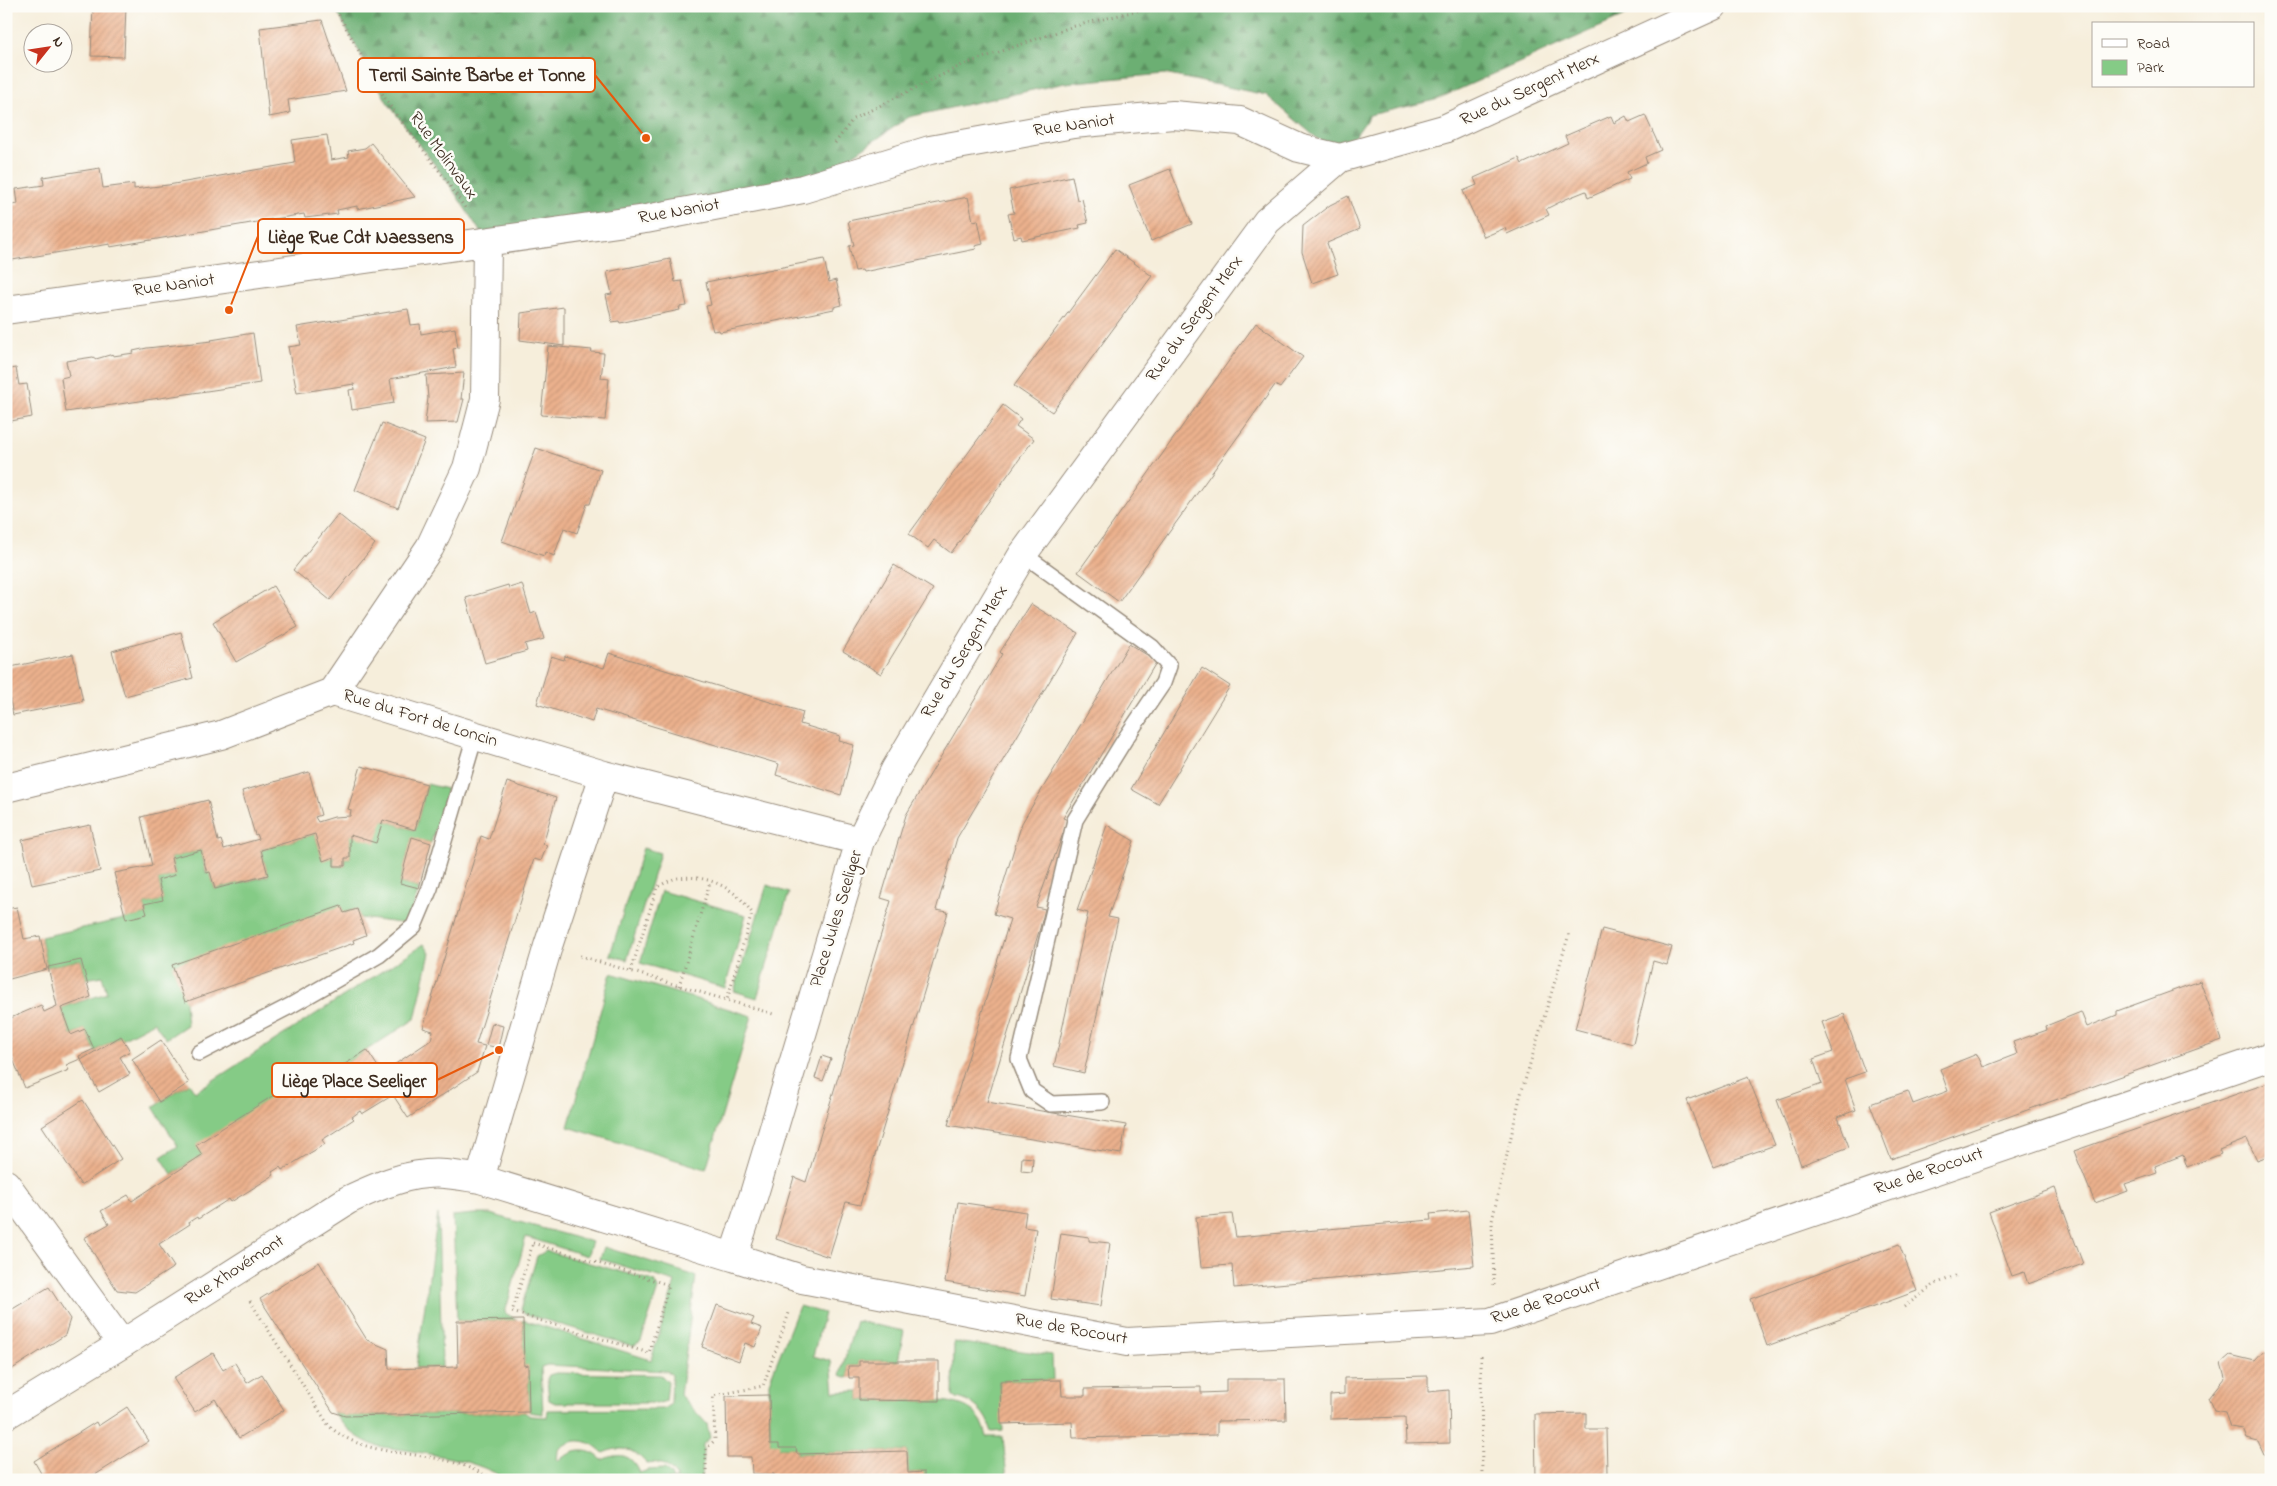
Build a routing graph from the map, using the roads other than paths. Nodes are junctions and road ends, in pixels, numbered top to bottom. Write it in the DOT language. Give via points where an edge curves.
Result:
graph roads {
  1 [pos="1713,6"];
  2 [pos="1340,158"];
  3 [pos="487,242"];
  4 [pos="6,310"];
  5 [pos="1023,554"];
  6 [pos="332,692"];
  7 [pos="475,736"];
  8 [pos="604,776"];
  9 [pos="6,788"];
  10 [pos="860,841"];
  11 [pos="199,1053"];
  12 [pos="2271,1056"];
  13 [pos="1102,1102"];
  14 [pos="480,1179"];
  15 [pos="6,1184"];
  16 [pos="733,1257"];
  17 [pos="122,1344"];
  18 [pos="6,1415"];
  1 -- 2 [label="street, Rue du Sergent Merx" via="1444,129"];
  2 -- 3 [label="street, Rue Naniot" via="1299,148 1240,122 1173,115 1073,124 930,150 803,189 646,219"];
  2 -- 5 [label="street, Rue du Sergent Merx" via="1267,221"];
  3 -- 4 [label="street, Rue Naniot"];
  3 -- 6 [label="street" via="485,400 468,468 430,547"];
  5 -- 10 [label="street, Rue du Sergent Merx" via="895,770"];
  5 -- 13 [label="lane" via="1152,647 1169,666 1163,683 1075,820 1019,1059 1032,1091 1051,1104"];
  6 -- 7 [label="street, Rue du Fort de Loncin"];
  6 -- 9 [label="street, Rue du Fort de Loncin" via="221,735"];
  7 -- 8 [label="street, Rue du Fort de Loncin"];
  7 -- 11 [label="lane" via="430,888 414,926 379,955"];
  8 -- 10 [label="street, Place Jules Seeliger"];
  8 -- 14 [label="street" via="548,946"];
  10 -- 16 [label="street, Place Jules Seeliger"];
  12 -- 16 [label="street, Rue de Rocourt" via="1488,1321 1128,1342 802,1279"];
  14 -- 16 [label="street"];
  14 -- 17 [label="street, Rue Xhovémont" via="444,1174 411,1176 378,1186 348,1200"];
  15 -- 17 [label="street"];
  17 -- 18 [label="street, Rue Xhovémont"];
}
